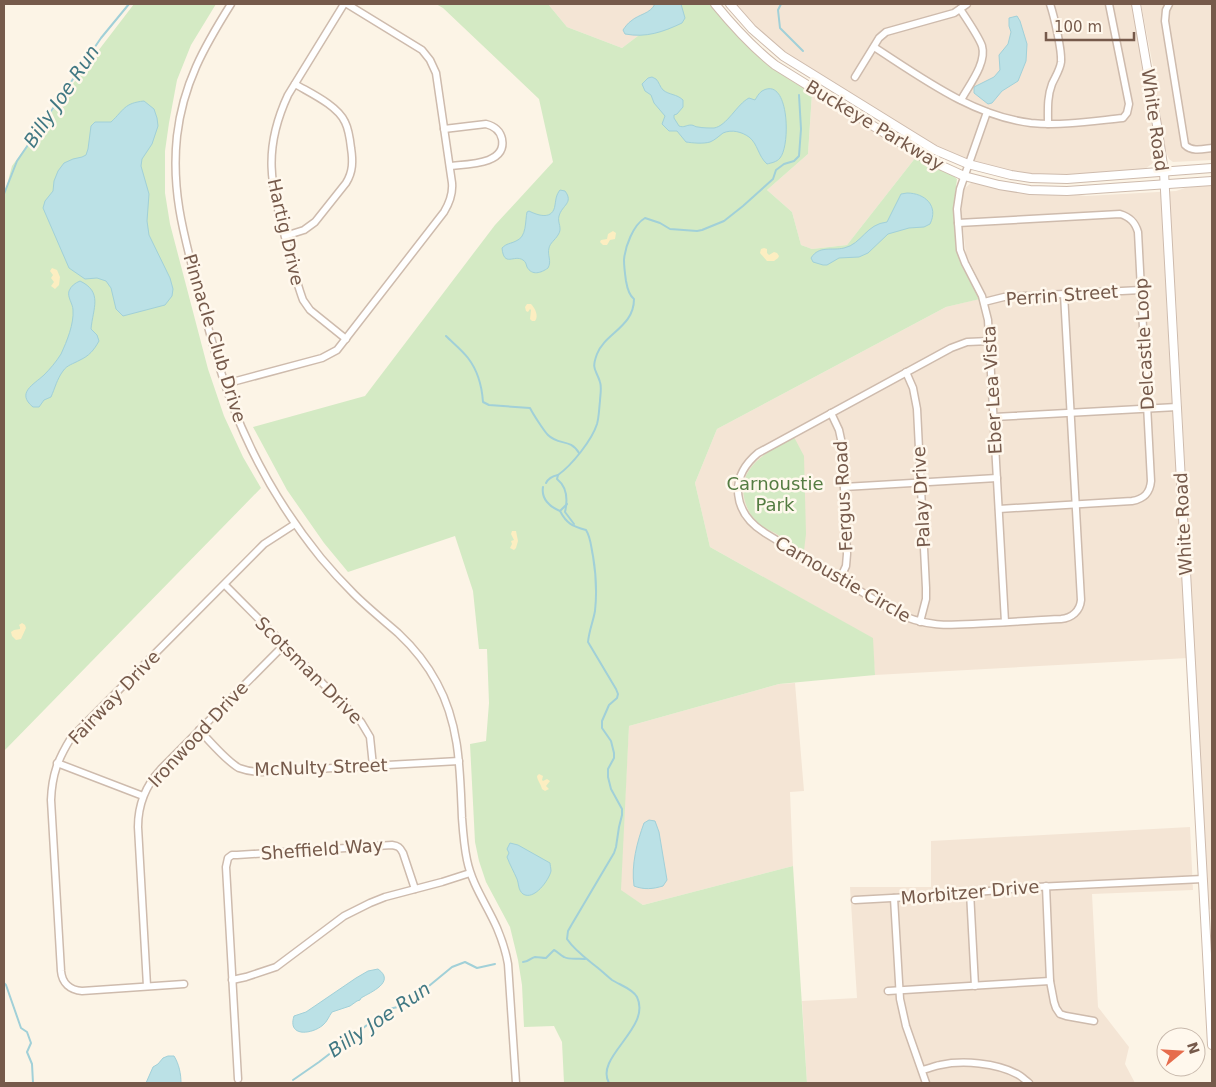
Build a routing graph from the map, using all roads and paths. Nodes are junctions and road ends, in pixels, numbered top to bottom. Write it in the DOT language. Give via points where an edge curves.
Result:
graph roads {
  1 [pos="231,4"];
  2 [pos="346,4"];
  3 [pos="715,4"];
  4 [pos="730,4"];
  5 [pos="967,4"];
  6 [pos="1050,4"];
  7 [pos="1109,4"];
  8 [pos="1136,4"];
  9 [pos="1169,4"];
  10 [pos="960,9"];
  11 [pos="874,47"];
  12 [pos="854,77"];
  13 [pos="295,84"];
  14 [pos="961,100"];
  15 [pos="987,112"];
  16 [pos="1048,124"];
  17 [pos="445,132"];
  18 [pos="1212,148"];
  19 [pos="968,164"];
  20 [pos="450,166"];
  21 [pos="1212,168"];
  22 [pos="1164,172"];
  23 [pos="964,176"];
  24 [pos="1212,181"];
  25 [pos="1164,184"];
  26 [pos="958,223"];
  27 [pos="285,236"];
  28 [pos="1141,290"];
  29 [pos="1064,294"];
  30 [pos="984,302"];
  31 [pos="346,339"];
  32 [pos="990,341"];
  33 [pos="906,372"];
  34 [pos="225,384"];
  35 [pos="1177,407"];
  36 [pos="1147,409"];
  37 [pos="831,413"];
  38 [pos="1071,413"];
  39 [pos="994,417"];
  40 [pos="997,478"];
  41 [pos="920,483"];
  42 [pos="844,487"];
  43 [pos="1076,504"];
  44 [pos="999,509"];
  45 [pos="295,524"];
  46 [pos="840,579"];
  47 [pos="225,585"];
  48 [pos="920,622"];
  49 [pos="1005,622"];
  50 [pos="284,645"];
  51 [pos="199,730"];
  52 [pos="459,761"];
  53 [pos="57,763"];
  54 [pos="373,766"];
  55 [pos="143,796"];
  56 [pos="470,873"];
  57 [pos="1203,878"];
  58 [pos="1046,886"];
  59 [pos="415,889"];
  60 [pos="970,892"];
  61 [pos="894,898"];
  62 [pos="855,900"];
  63 [pos="232,980"];
  64 [pos="1050,981"];
  65 [pos="184,984"];
  66 [pos="147,986"];
  67 [pos="975,986"];
  68 [pos="899,990"];
  69 [pos="888,991"];
  70 [pos="1094,1021"];
  71 [pos="1212,1045"];
  72 [pos="922,1070"];
  73 [pos="238,1079"];
  74 [pos="516,1083"];
  75 [pos="926,1083"];
  76 [pos="1029,1083"];
  1 -- 34 [label="street, Pinnacle Club Drive" via="194,70 181,115 175,162 182,230"];
  2 -- 13 [label="street, Hartig Drive"];
  2 -- 17 [label="street" via="422,50 430,60 436,72"];
  3 -- 23 [label="street, Buckeye Parkway" via="775,65 920,155"];
  4 -- 19 [label="street, Buckeye Parkway" via="783,56 935,150"];
  5 -- 10 [label="street"];
  6 -- 16 [label="street" via="1061,61 1049,96"];
  7 -- 16 [label="street" via="1129,104 1127,113 1123,118"];
  8 -- 22 [label="street, White Road"];
  9 -- 18 [label="street" via="1165,20 1184,145 1196,150"];
  10 -- 11 [label="street" via="886,32"];
  10 -- 14 [label="street" via="982,45 983,55"];
  11 -- 12 [label="street"];
  11 -- 14 [label="street"];
  13 -- 27 [label="street, Hartig Drive" via="278,121 272,155 273,189"];
  13 -- 27 [label="street" via="342,116 348,132 352,165 346,183 315,222 304,230"];
  14 -- 15 [label="street"];
  15 -- 16 [label="street"];
  15 -- 19 [label="street, Eber Lea Vista"];
  17 -- 20 [label="street"];
  17 -- 20 [label="street" via="486,124 497,129 502,140 500,152 491,159"];
  19 -- 22 [label="street, Buckeye Parkway" via="1011,175 1050,179"];
  19 -- 23 [label="street, Eber Lea Vista"];
  20 -- 31 [label="street" via="452,195 444,212"];
  21 -- 22 [label="street, Buckeye Parkway"];
  22 -- 25 [label="street, White Road"];
  23 -- 25 [label="street, Buckeye Parkway" via="1041,191"];
  23 -- 26 [label="street, Eber Lea Vista" via="957,202"];
  24 -- 25 [label="street, Buckeye Parkway"];
  25 -- 35 [label="street, White Road"];
  26 -- 28 [label="street, Delcastle Loop" via="1125,215 1138,232"];
  26 -- 30 [label="street, Eber Lea Vista" via="962,256"];
  27 -- 31 [label="street, Hartig Drive" via="302,300"];
  28 -- 29 [label="street, Perrin Street"];
  28 -- 36 [label="street, Delcastle Loop"];
  29 -- 30 [label="street, Perrin Street" via="1004,297"];
  29 -- 38 [label="street, Carnoustie Circle"];
  30 -- 32 [label="street, Eber Lea Vista"];
  31 -- 34 [label="street" via="337,350 322,358"];
  32 -- 33 [label="street, Carnoustie Circle" via="967,342"];
  32 -- 39 [label="street, Eber Lea Vista"];
  33 -- 37 [label="street, Carnoustie Circle"];
  33 -- 41 [label="street, Palay Drive" via="915,394"];
  34 -- 45 [label="street, Pinnacle Club Drive" via="248,443"];
  35 -- 36 [label="street"];
  35 -- 57 [label="street, White Road"];
  36 -- 38 [label="street"];
  36 -- 43 [label="street, Delcastle Loop" via="1151,481 1148,493 1137,500"];
  37 -- 42 [label="street, Fergus Road" via="842,444"];
  37 -- 46 [label="street, Carnoustie Circle" via="751,459 741,475 738,493 743,511 754,526"];
  38 -- 39 [label="street"];
  38 -- 43 [label="street, Carnoustie Circle"];
  39 -- 40 [label="street, Eber Lea Vista"];
  40 -- 41 [label="street"];
  40 -- 44 [label="street, Eber Lea Vista"];
  41 -- 42 [label="street"];
  41 -- 48 [label="street, Palay Drive" via="926,594"];
  42 -- 46 [label="street, Fergus Road" via="847,554"];
  43 -- 44 [label="street, Delcastle Loop"];
  43 -- 49 [label="street, Carnoustie Circle" via="1081,600 1078,609 1065,619"];
  44 -- 49 [label="street, Eber Lea Vista"];
  45 -- 47 [label="street, Fairway Drive" via="264,544"];
  45 -- 52 [label="street, Pinnacle Club Drive" via="354,594 403,638 427,667 451,715"];
  46 -- 48 [label="street, Carnoustie Circle" via="901,615"];
  47 -- 50 [label="street, Scotsman Drive"];
  47 -- 53 [label="street, Fairway Drive" via="71,738"];
  48 -- 49 [label="street, Carnoustie Circle" via="945,625"];
  50 -- 51 [label="street, Ironwood Drive"];
  50 -- 54 [label="street, Scotsman Drive" via="366,728 372,744"];
  51 -- 54 [label="street, McNulty Street" via="230,762 251,771"];
  51 -- 55 [label="street, Ironwood Drive" via="156,774"];
  52 -- 54 [label="street, McNulty Street"];
  52 -- 56 [label="street, Pinnacle Club Drive" via="464,839"];
  53 -- 55 [label="street"];
  53 -- 66 [label="street, Fairway Drive" via="51,800 62,976 66,985 82,991"];
  55 -- 66 [label="street, Ironwood Drive" via="138,827"];
  56 -- 59 [label="street"];
  56 -- 74 [label="street, Pinnacle Club Drive" via="506,953"];
  57 -- 58 [label="street, Morbitzer Drive"];
  57 -- 71 [label="street, White Road"];
  58 -- 60 [label="street, Morbitzer Drive"];
  58 -- 64 [label="street"];
  59 -- 63 [label="street" via="385,897 344,916 276,967"];
  59 -- 63 [label="street, Sheffield Way" via="401,848 392,845 230,857 226,867"];
  60 -- 61 [label="street, Morbitzer Drive"];
  60 -- 67 [label="street"];
  61 -- 62 [label="street, Morbitzer Drive"];
  61 -- 68 [label="street"];
  63 -- 73 [label="street"];
  64 -- 67 [label="street"];
  64 -- 70 [label="street" via="1060,1014"];
  65 -- 66 [label="street"];
  67 -- 68 [label="street"];
  68 -- 69 [label="street"];
  68 -- 72 [label="street" via="906,1026"];
  72 -- 75 [label="street"];
  72 -- 76 [label="street" via="942,1065 980,1064 1017,1074"];
}
